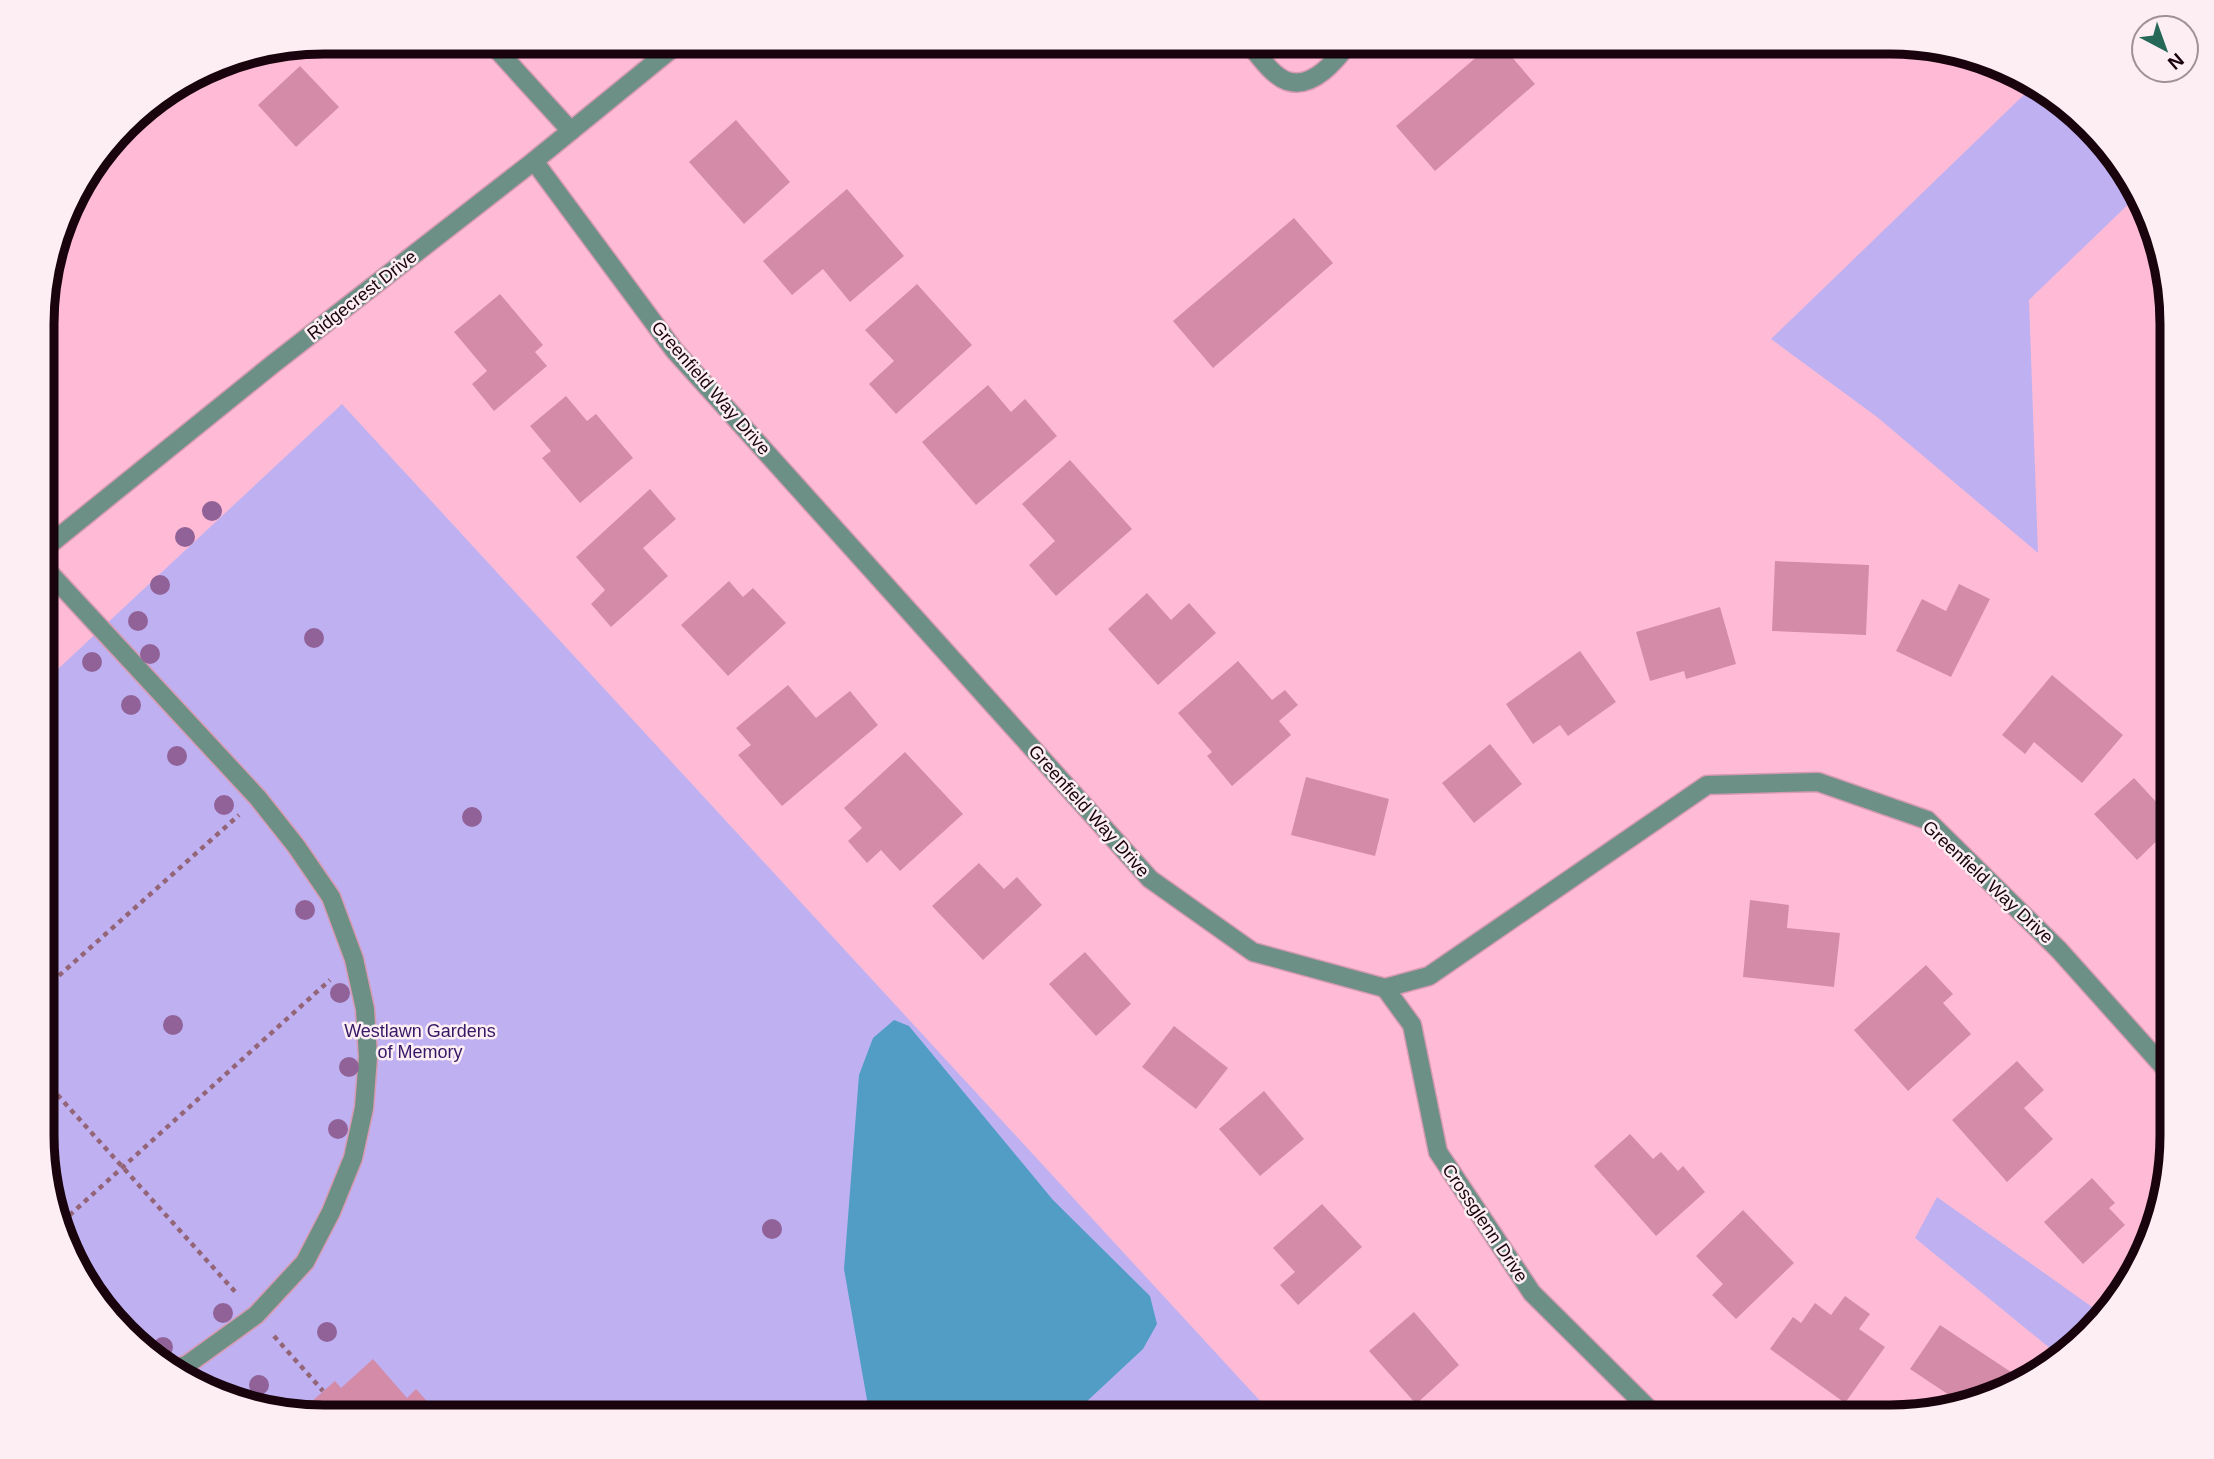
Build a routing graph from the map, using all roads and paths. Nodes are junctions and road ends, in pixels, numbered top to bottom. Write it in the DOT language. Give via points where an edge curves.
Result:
graph roads {
  1 [pos="501,54"];
  2 [pos="665,54"];
  3 [pos="1258,54"];
  4 [pos="1340,54"];
  5 [pos="571,131"];
  6 [pos="534,161"];
  7 [pos="54,541"];
  8 [pos="54,578"];
  9 [pos="258,798"];
  10 [pos="354,958"];
  11 [pos="54,980"];
  12 [pos="1385,988"];
  13 [pos="2160,1064"];
  14 [pos="54,1091"];
  15 [pos="122,1167"];
  16 [pos="67,1217"];
  17 [pos="256,1315"];
  18 [pos="184,1366"];
  19 [pos="323,1391"];
  20 [pos="1646,1405"];
  1 -- 5 [label="street"];
  2 -- 5 [label="street, Ridgecrest Drive"];
  3 -- 4 [label="street" via="1287,81 1301,82"];
  5 -- 6 [label="street, Ridgecrest Drive"];
  6 -- 7 [label="street, Ridgecrest Drive"];
  6 -- 12 [label="street, Greenfield Way Drive" via="674,350 1150,879 1253,952"];
  8 -- 9 [label="street"];
  9 -- 10 [label="street" via="331,897"];
  9 -- 11 [label="path"];
  10 -- 15 [label="path"];
  10 -- 17 [label="street" via="365,1009 368,1057 364,1108 353,1158 305,1262"];
  12 -- 13 [label="street, Greenfield Way Drive" via="1429,976 1707,785 1818,782 1927,820 2059,950"];
  12 -- 20 [label="street, Crossglenn Drive" via="1412,1025 1438,1152 1532,1293"];
  14 -- 15 [label="path"];
  15 -- 16 [label="path"];
  15 -- 17 [label="path"];
  17 -- 18 [label="street"];
  17 -- 19 [label="path"];
}
